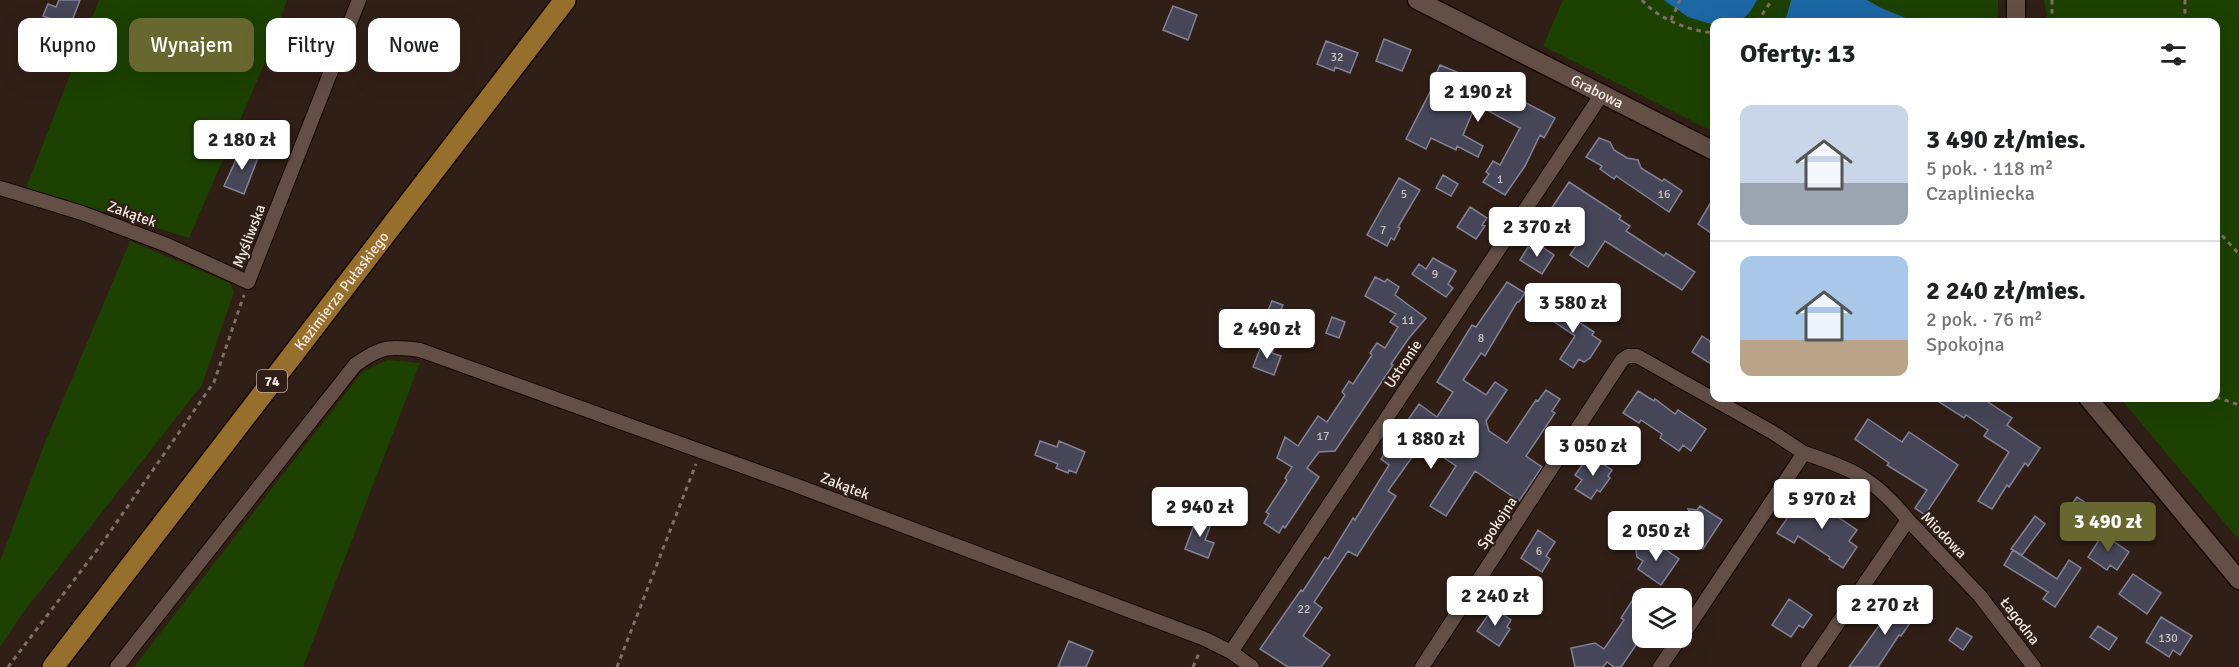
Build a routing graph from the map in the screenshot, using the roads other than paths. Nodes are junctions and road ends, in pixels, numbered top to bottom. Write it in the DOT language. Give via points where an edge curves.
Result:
graph roads {
  1 [pos="359,0"];
  2 [pos="565,0"];
  3 [pos="1417,0"];
  4 [pos="2016,0"];
  5 [pos="2016,18"];
  6 [pos="1602,94"];
  7 [pos="1710,149"];
  8 [pos="0,188"];
  9 [pos="248,282"];
  10 [pos="1710,397"];
  11 [pos="1719,402"];
  12 [pos="2091,402"];
  13 [pos="1804,453"];
  14 [pos="1908,520"];
  15 [pos="2239,580"];
  16 [pos="1980,596"];
  17 [pos="1692,621"];
  18 [pos="1673,648"];
  19 [pos="1231,652"];
  20 [pos="53,667"];
  21 [pos="117,667"];
  22 [pos="1252,667"];
  23 [pos="1422,667"];
  24 [pos="1660,667"];
  25 [pos="1808,667"];
  26 [pos="2034,667"];
  1 -- 9 [label="street, Myśliwska"];
  2 -- 20 [label="main road, Kazimierza Pułaskiego / 74"];
  3 -- 6 [label="street, Grabowa"];
  4 -- 5 [label="street"];
  6 -- 7 [label="street, Grabowa"];
  6 -- 19 [label="street, Ustronie"];
  8 -- 9 [label="street, Zakątek" via="156,241"];
  10 -- 23 [label="street, Spokojna" via="1637,356 1622,360"];
  11 -- 13 [label="street, Spokojna"];
  12 -- 15 [label="street"];
  13 -- 14 [label="street" via="1869,480"];
  13 -- 17 [label="street"];
  14 -- 16 [label="street, Miodowa"];
  14 -- 25 [label="street, Miodowa"];
  16 -- 26 [label="street, Łagodna"];
  18 -- 24 [label="street"];
  19 -- 21 [label="street, Zakątek" via="1194,634 701,451 420,350 400,348 380,349 355,365"];
  19 -- 22 [label="street, Zakątek"];
}
